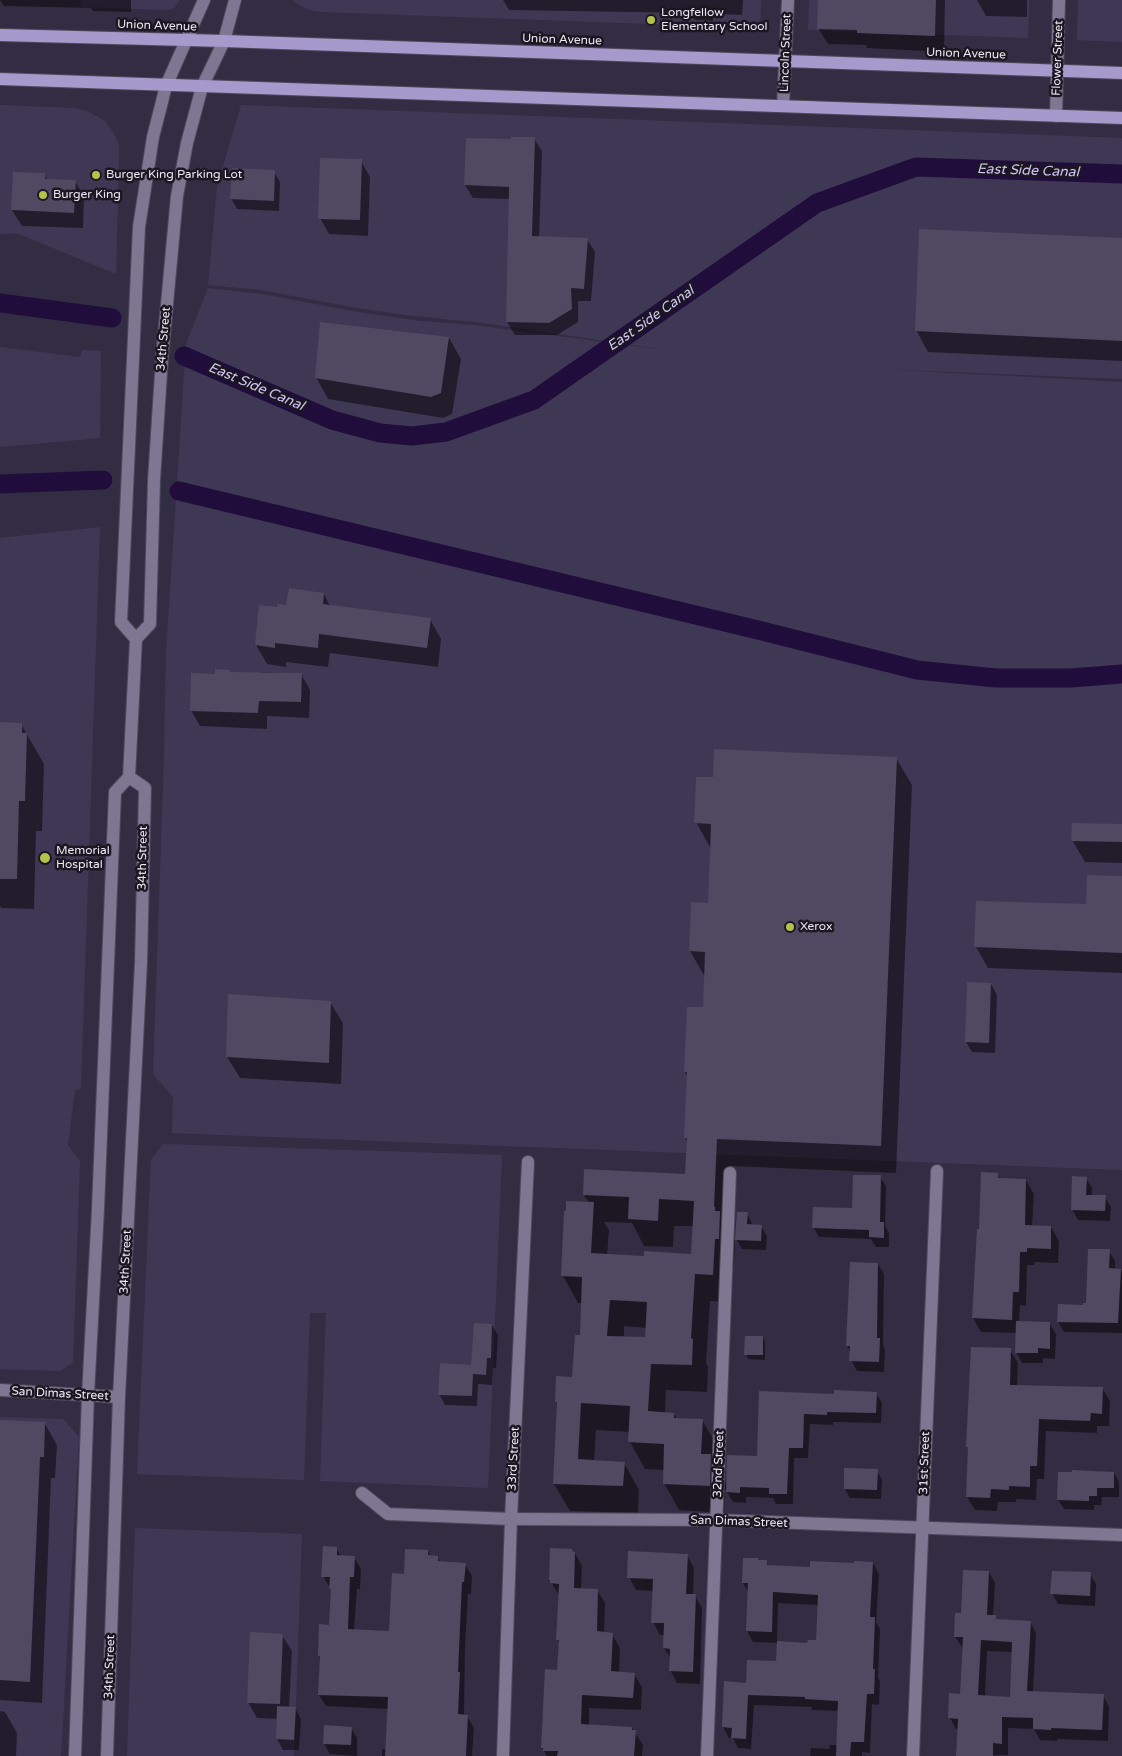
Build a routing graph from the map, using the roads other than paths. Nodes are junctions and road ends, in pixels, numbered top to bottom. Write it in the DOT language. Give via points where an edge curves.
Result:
graph roads {
  1 [pos="204,0"];
  2 [pos="235,0"];
  3 [pos="788,0"];
  4 [pos="1059,0"];
  5 [pos="0,35"];
  6 [pos="187,40"];
  7 [pos="224,41"];
  8 [pos="786,62"];
  9 [pos="1057,71"];
  10 [pos="1122,74"];
  11 [pos="0,80"];
  12 [pos="166,86"];
  13 [pos="202,87"];
  14 [pos="784,106"];
  15 [pos="1056,116"];
  16 [pos="1122,118"];
  17 [pos="136,639"];
  18 [pos="129,776"];
  19 [pos="528,1162"];
  20 [pos="937,1171"];
  21 [pos="730,1173"];
  22 [pos="0,1390"];
  23 [pos="88,1395"];
  24 [pos="119,1397"];
  25 [pos="362,1493"];
  26 [pos="511,1519"];
  27 [pos="716,1520"];
  28 [pos="922,1528"];
  29 [pos="1122,1535"];
  30 [pos="75,1756"];
  31 [pos="107,1756"];
  32 [pos="503,1756"];
  33 [pos="707,1756"];
  34 [pos="913,1756"];
  1 -- 6 [label="street"];
  2 -- 7 [label="street, 34th Street"];
  3 -- 8 [label="street, Lincoln Street"];
  4 -- 9 [label="street, Flower Street"];
  5 -- 6 [label="main road, Union Avenue"];
  6 -- 7 [label="main road, Union Avenue"];
  6 -- 12 [label="street"];
  7 -- 8 [label="main road, Union Avenue"];
  7 -- 13 [label="street, 34th Street"];
  8 -- 9 [label="main road, Union Avenue"];
  8 -- 14 [label="street, Lincoln Street"];
  9 -- 10 [label="main road, Union Avenue"];
  9 -- 15 [label="street, Flower Street"];
  11 -- 12 [label="main road"];
  12 -- 13 [label="main road"];
  12 -- 17 [label="street" via="153,138 140,226 121,622"];
  13 -- 14 [label="main road"];
  13 -- 17 [label="street, 34th Street" via="177,196 161,367 150,624"];
  14 -- 15 [label="main road"];
  15 -- 16 [label="main road"];
  17 -- 18 [label="street"];
  18 -- 23 [label="street" via="116,792"];
  18 -- 24 [label="street, 34th Street" via="145,788 141,962"];
  19 -- 26 [label="street, 33rd Street"];
  20 -- 28 [label="street, 31st Street"];
  21 -- 27 [label="street, 32nd Street"];
  22 -- 23 [label="street, San Dimas Street"];
  23 -- 24 [label="street, San Dimas Street"];
  23 -- 30 [label="street"];
  24 -- 31 [label="street, 34th Street"];
  25 -- 26 [label="street, San Dimas Street" via="388,1514"];
  26 -- 27 [label="street, San Dimas Street"];
  26 -- 32 [label="street, 33rd Street"];
  27 -- 28 [label="street, San Dimas Street"];
  27 -- 33 [label="street, 32nd Street"];
  28 -- 29 [label="street, San Dimas Street"];
  28 -- 34 [label="street, 31st Street"];
}
